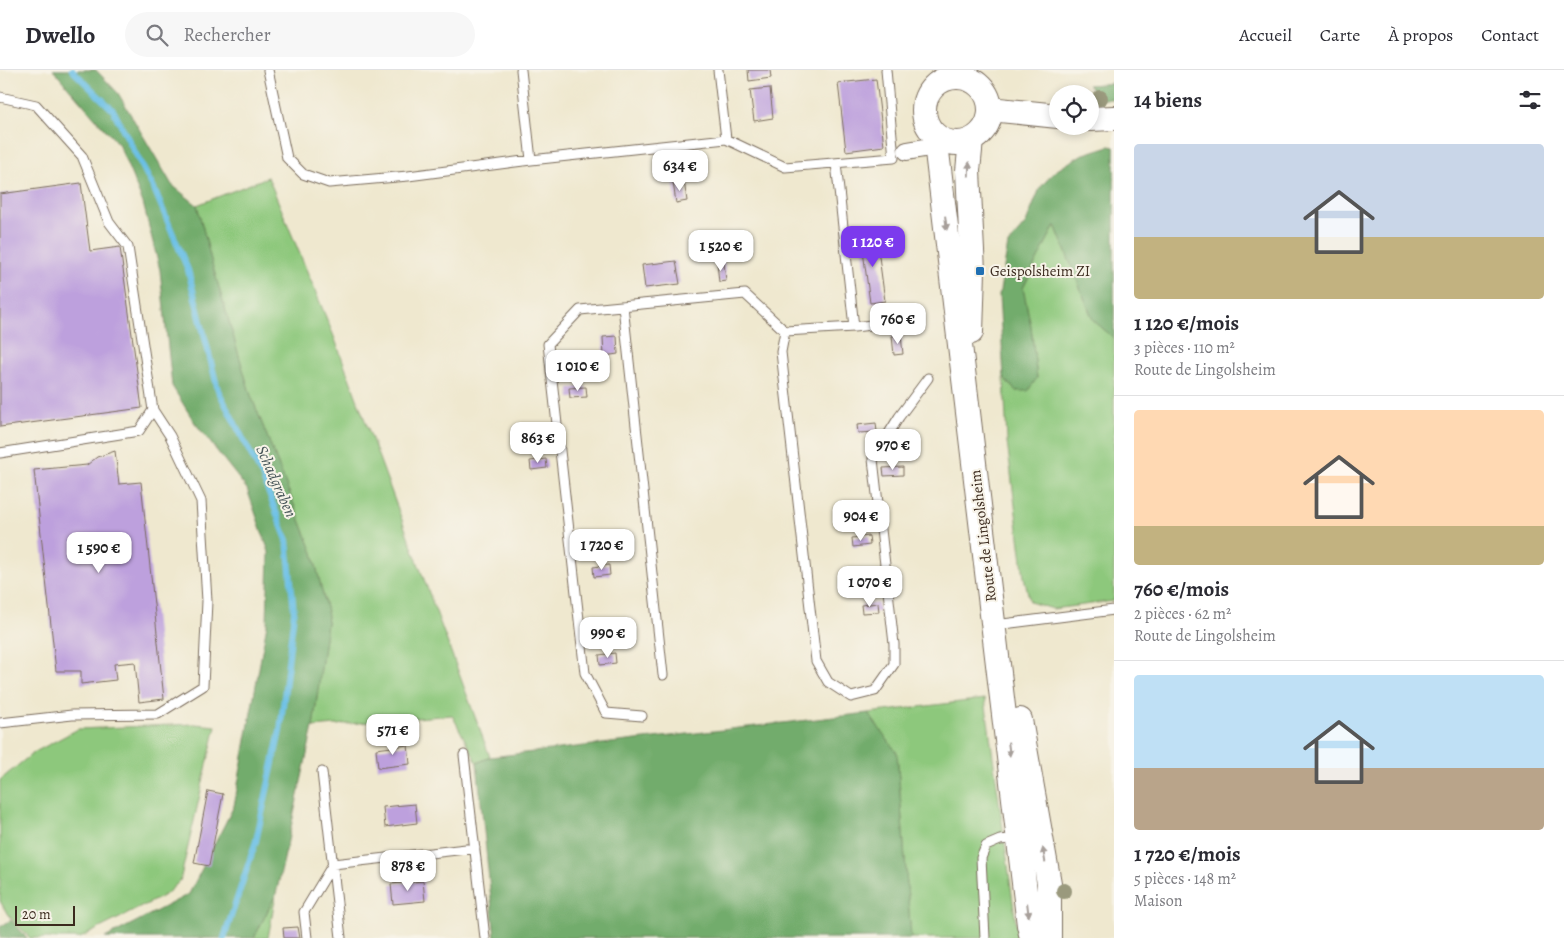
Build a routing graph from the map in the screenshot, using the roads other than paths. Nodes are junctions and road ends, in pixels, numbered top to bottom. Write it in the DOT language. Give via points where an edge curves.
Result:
graph roads {
  1 [pos="268,70"];
  2 [pos="521,70"];
  3 [pos="718,70"];
  4 [pos="886,70"];
  5 [pos="966,74"];
  6 [pos="931,79"];
  7 [pos="0,97"];
  8 [pos="990,109"];
  9 [pos="1049,115"];
  10 [pos="1114,118"];
  11 [pos="1099,119"];
  12 [pos="726,139"];
  13 [pos="936,140"];
  14 [pos="971,140"];
  15 [pos="901,155"];
  16 [pos="531,160"];
  17 [pos="836,163"];
  18 [pos="623,306"];
  19 [pos="916,320"];
  20 [pos="854,327"];
  21 [pos="785,331"];
  22 [pos="928,378"];
  23 [pos="152,410"];
  24 [pos="0,452"];
  25 [pos="1114,610"];
  26 [pos="1003,624"];
  27 [pos="663,675"];
  28 [pos="642,716"];
  29 [pos="0,723"];
  30 [pos="464,755"];
  31 [pos="322,772"];
  32 [pos="1019,838"];
  33 [pos="475,848"];
  34 [pos="333,864"];
  35 [pos="307,938"];
  36 [pos="341,938"];
  37 [pos="485,938"];
  38 [pos="985,938"];
  39 [pos="1032,938"];
  40 [pos="1049,938"];
  1 -- 16 [label="lane" via="287,158 303,174 329,183"];
  2 -- 16 [label="lane"];
  3 -- 12 [label="lane"];
  4 -- 15 [label="lane"];
  5 -- 6 [label="main road" via="939,82"];
  5 -- 8 [label="main road" via="984,91"];
  6 -- 13 [label="main road" via="924,107 928,127"];
  7 -- 23 [label="lane" via="36,105 82,156 109,222 128,247"];
  8 -- 9 [label="main road"];
  8 -- 14 [label="main road" via="985,128"];
  10 -- 11 [label="main road"];
  12 -- 16 [label="lane"];
  12 -- 17 [label="lane" via="785,167"];
  13 -- 14 [label="main road" via="952,143"];
  13 -- 15 [label="street"];
  13 -- 32 [label="main road, Route de Lingolsheim, one-way"];
  26 -- 14 [label="main road, Route de Lingolsheim, one-way" via="972,380 968,171"];
  15 -- 17 [label="lane"];
  17 -- 20 [label="lane"];
  18 -- 21 [label="lane" via="745,294"];
  18 -- 27 [label="lane"];
  18 -- 28 [label="lane" via="580,310 548,344 585,673 606,713"];
  19 -- 20 [label="lane"];
  20 -- 21 [label="lane"];
  21 -- 22 [label="lane" via="781,352 816,661 828,682 851,697 875,691 894,664 873,459"];
  23 -- 24 [label="lane" via="139,431"];
  23 -- 29 [label="lane" via="170,436 201,501 207,601 202,686 158,714 72,715"];
  25 -- 26 [label="lane"];
  40 -- 26 [label="main road, Route de Lingolsheim, one-way" via="1049,883"];
  30 -- 33 [label="lane"];
  31 -- 34 [label="lane"];
  32 -- 38 [label="lane" via="1000,840 986,846 981,858"];
  32 -- 39 [label="main road, Route de Lingolsheim, one-way"];
  33 -- 34 [label="lane"];
  33 -- 37 [label="lane"];
  34 -- 35 [label="lane" via="304,912"];
  34 -- 36 [label="lane"];
}
